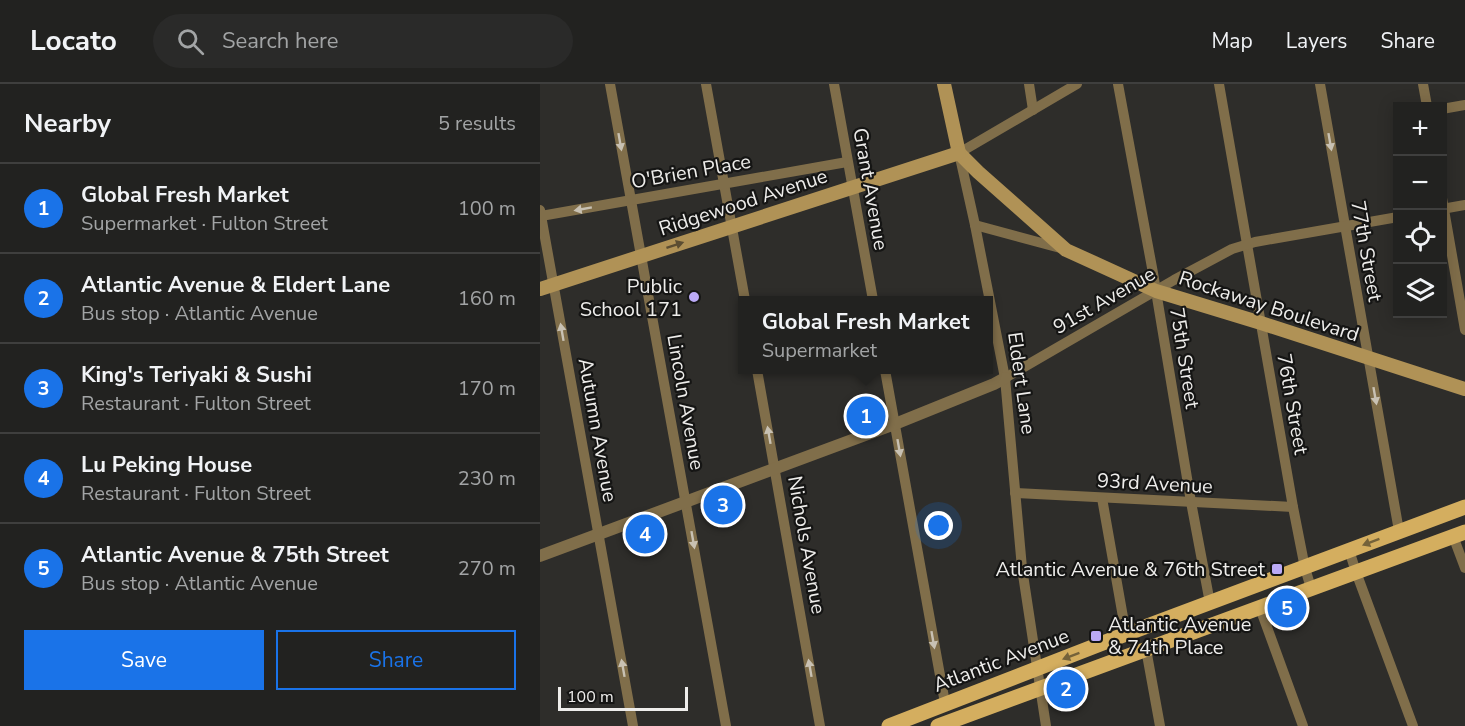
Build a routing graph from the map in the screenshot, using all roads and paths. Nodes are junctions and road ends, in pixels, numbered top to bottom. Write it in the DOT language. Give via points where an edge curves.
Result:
graph roads {
  1 [pos="610,84"];
  2 [pos="706,84"];
  3 [pos="834,84"];
  4 [pos="944,84"];
  5 [pos="1029,84"];
  6 [pos="1077,84"];
  7 [pos="1118,84"];
  8 [pos="1219,84"];
  9 [pos="1320,84"];
  10 [pos="1423,84"];
  11 [pos="1425,102"];
  12 [pos="1465,105"];
  13 [pos="1447,108"];
  14 [pos="1034,110"];
  15 [pos="959,153"];
  16 [pos="847,162"];
  17 [pos="724,183"];
  18 [pos="852,187"];
  19 [pos="631,200"];
  20 [pos="1447,205"];
  21 [pos="1465,205"];
  22 [pos="1444,210"];
  23 [pos="541,213"];
  24 [pos="1393,218"];
  25 [pos="975,225"];
  26 [pos="731,226"];
  27 [pos="1344,226"];
  28 [pos="1247,244"];
  29 [pos="1066,249"];
  30 [pos="641,256"];
  31 [pos="547,287"];
  32 [pos="1156,291"];
  33 [pos="744,296"];
  34 [pos="872,296"];
  35 [pos="989,296"];
  36 [pos="993,317"];
  37 [pos="1261,323"];
  38 [pos="1465,330"];
  39 [pos="1367,358"];
  40 [pos="758,374"];
  41 [pos="886,374"];
  42 [pos="1005,378"];
  43 [pos="1465,389"];
  44 [pos="895,424"];
  45 [pos="775,468"];
  46 [pos="1015,493"];
  47 [pos="1102,498"];
  48 [pos="686,502"];
  49 [pos="1191,502"];
  50 [pos="1293,507"];
  51 [pos="1465,507"];
  52 [pos="1399,531"];
  53 [pos="598,534"];
  54 [pos="1459,534"];
  55 [pos="1349,550"];
  56 [pos="540,556"];
  57 [pos="1305,568"];
  58 [pos="1465,568"];
  59 [pos="1356,572"];
  60 [pos="1311,588"];
  61 [pos="1209,603"];
  62 [pos="1260,608"];
  63 [pos="1126,634"];
  64 [pos="1146,649"];
  65 [pos="1037,669"];
  66 [pos="1040,688"];
  67 [pos="945,703"];
  68 [pos="941,725"];
  69 [pos="633,726"];
  70 [pos="726,726"];
  71 [pos="820,726"];
  72 [pos="889,726"];
  73 [pos="1046,726"];
  74 [pos="1160,726"];
  75 [pos="1303,726"];
  76 [pos="1413,726"];
  1 -- 19 [label="street, Lincoln Avenue, one-way"];
  2 -- 17 [label="street"];
  3 -- 16 [label="street, Grant Avenue"];
  4 -- 15 [label="main road, Eldert Lane"];
  5 -- 14 [label="street"];
  6 -- 14 [label="street"];
  7 -- 32 [label="street, 75th Street"];
  8 -- 28 [label="street, 76th Street"];
  9 -- 27 [label="street, 77th Street, one-way"];
  10 -- 11 [label="street"];
  12 -- 13 [label="street"];
  14 -- 15 [label="street"];
  15 -- 18 [label="main road, Ridgewood Avenue"];
  15 -- 25 [label="street, Eldert Lane"];
  15 -- 29 [label="main road, Rockaway Boulevard"];
  16 -- 17 [label="street, O'Brien Place"];
  16 -- 18 [label="street, Grant Avenue"];
  17 -- 19 [label="street, O'Brien Place"];
  17 -- 26 [label="street"];
  18 -- 26 [label="main road, Ridgewood Avenue"];
  18 -- 34 [label="street, Grant Avenue"];
  19 -- 23 [label="street, O'Brien Place, one-way"];
  19 -- 30 [label="street, Lincoln Avenue"];
  20 -- 21 [label="street"];
  22 -- 38 [label="street"];
  23 -- 31 [label="street, Autumn Avenue"];
  24 -- 27 [label="street, 91st Avenue"];
  25 -- 29 [label="street, Rockaway Boulevard"];
  25 -- 35 [label="street, Eldert Lane"];
  30 -- 26 [label="main road, Ridgewood Avenue, one-way"];
  26 -- 33 [label="street"];
  27 -- 28 [label="street, 91st Avenue"];
  27 -- 39 [label="street, 77th Street"];
  28 -- 32 [label="street, 91st Avenue"];
  28 -- 37 [label="street, 76th Street"];
  29 -- 32 [label="main road, Rockaway Boulevard"];
  30 -- 31 [label="main road, Ridgewood Avenue"];
  30 -- 48 [label="street, Lincoln Avenue"];
  53 -- 31 [label="street, Autumn Avenue, one-way"];
  32 -- 37 [label="main road, Rockaway Boulevard"];
  32 -- 42 [label="street, 91st Avenue"];
  32 -- 49 [label="street, 75th Street"];
  36 -- 42 [label="street, Eldert Lane"];
  37 -- 39 [label="main road, Rockaway Boulevard"];
  37 -- 50 [label="street, 76th Street"];
  39 -- 43 [label="main road, Rockaway Boulevard"];
  39 -- 52 [label="street, 77th Street, one-way"];
  45 -- 40 [label="street, Nichols Avenue, one-way"];
  41 -- 44 [label="street"];
  42 -- 44 [label="street"];
  42 -- 46 [label="street, Eldert Lane"];
  44 -- 45 [label="street"];
  44 -- 67 [label="street, one-way"];
  45 -- 48 [label="street"];
  71 -- 45 [label="street, Nichols Avenue, one-way"];
  46 -- 47 [label="street, 93rd Avenue"];
  46 -- 65 [label="street, Eldert Lane"];
  47 -- 49 [label="street, 93rd Avenue"];
  47 -- 63 [label="street"];
  48 -- 53 [label="street"];
  48 -- 70 [label="street, Lincoln Avenue, one-way"];
  49 -- 50 [label="street, 93rd Avenue"];
  49 -- 61 [label="street, 75th Street"];
  50 -- 57 [label="street, 76th Street"];
  51 -- 52 [label="main road, Atlantic Avenue"];
  52 -- 55 [label="main road, Atlantic Avenue, one-way"];
  53 -- 56 [label="street"];
  69 -- 53 [label="street, Autumn Avenue, one-way"];
  54 -- 58 [label="street"];
  54 -- 59 [label="main road, Atlantic Avenue"];
  55 -- 57 [label="main road, Atlantic Avenue"];
  55 -- 59 [label="street"];
  57 -- 60 [label="street, 76th Street"];
  57 -- 61 [label="main road, Atlantic Avenue"];
  59 -- 60 [label="main road, Atlantic Avenue"];
  59 -- 76 [label="street"];
  60 -- 62 [label="main road, Atlantic Avenue"];
  61 -- 63 [label="main road, Atlantic Avenue"];
  62 -- 64 [label="main road, Atlantic Avenue"];
  62 -- 75 [label="street"];
  63 -- 65 [label="main road, Atlantic Avenue, one-way"];
  64 -- 66 [label="main road, Atlantic Avenue"];
  64 -- 74 [label="street"];
  65 -- 66 [label="street, Eldert Lane"];
  65 -- 67 [label="main road, Atlantic Avenue"];
  66 -- 68 [label="main road, Atlantic Avenue"];
  66 -- 73 [label="street, Eldert Lane"];
  67 -- 72 [label="main road, Atlantic Avenue"];
}
